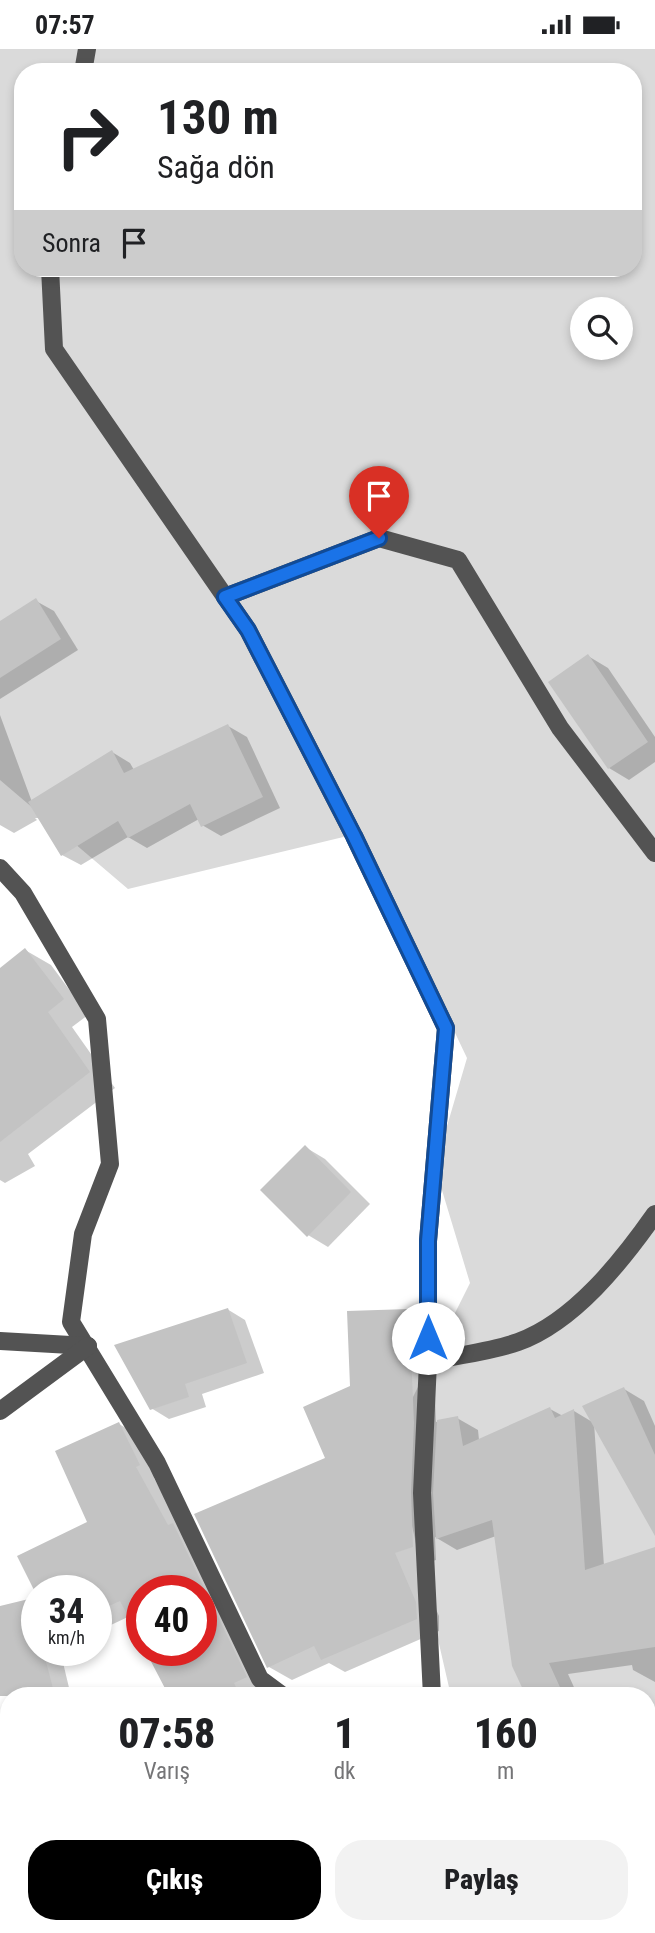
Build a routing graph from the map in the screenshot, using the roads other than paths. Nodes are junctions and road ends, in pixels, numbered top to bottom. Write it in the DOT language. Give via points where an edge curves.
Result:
graph roads {
  1 [pos="50,277"];
  2 [pos="225,597"];
  3 [pos="655,853"];
  4 [pos="0,868"];
  5 [pos="655,1214"];
  6 [pos="0,1341"];
  7 [pos="88,1346"];
  8 [pos="428,1362"];
  9 [pos="0,1411"];
  10 [pos="271,1687"];
  11 [pos="432,1687"];
  1 -- 2 [label="street" via="54,349"];
  2 -- 3 [label="street" via="379,538 458,560 560,728"];
  2 -- 8 [label="street" via="248,630 354,836 446,1028 428,1241"];
  4 -- 7 [label="street" via="23,893 97,1019 110,1164 83,1234 71,1322"];
  5 -- 8 [label="street" via="630,1250 578,1306 519,1342"];
  6 -- 7 [label="street"];
  7 -- 9 [label="street"];
  7 -- 10 [label="street" via="157,1463 260,1679"];
  8 -- 11 [label="street" via="422,1493"];
}
